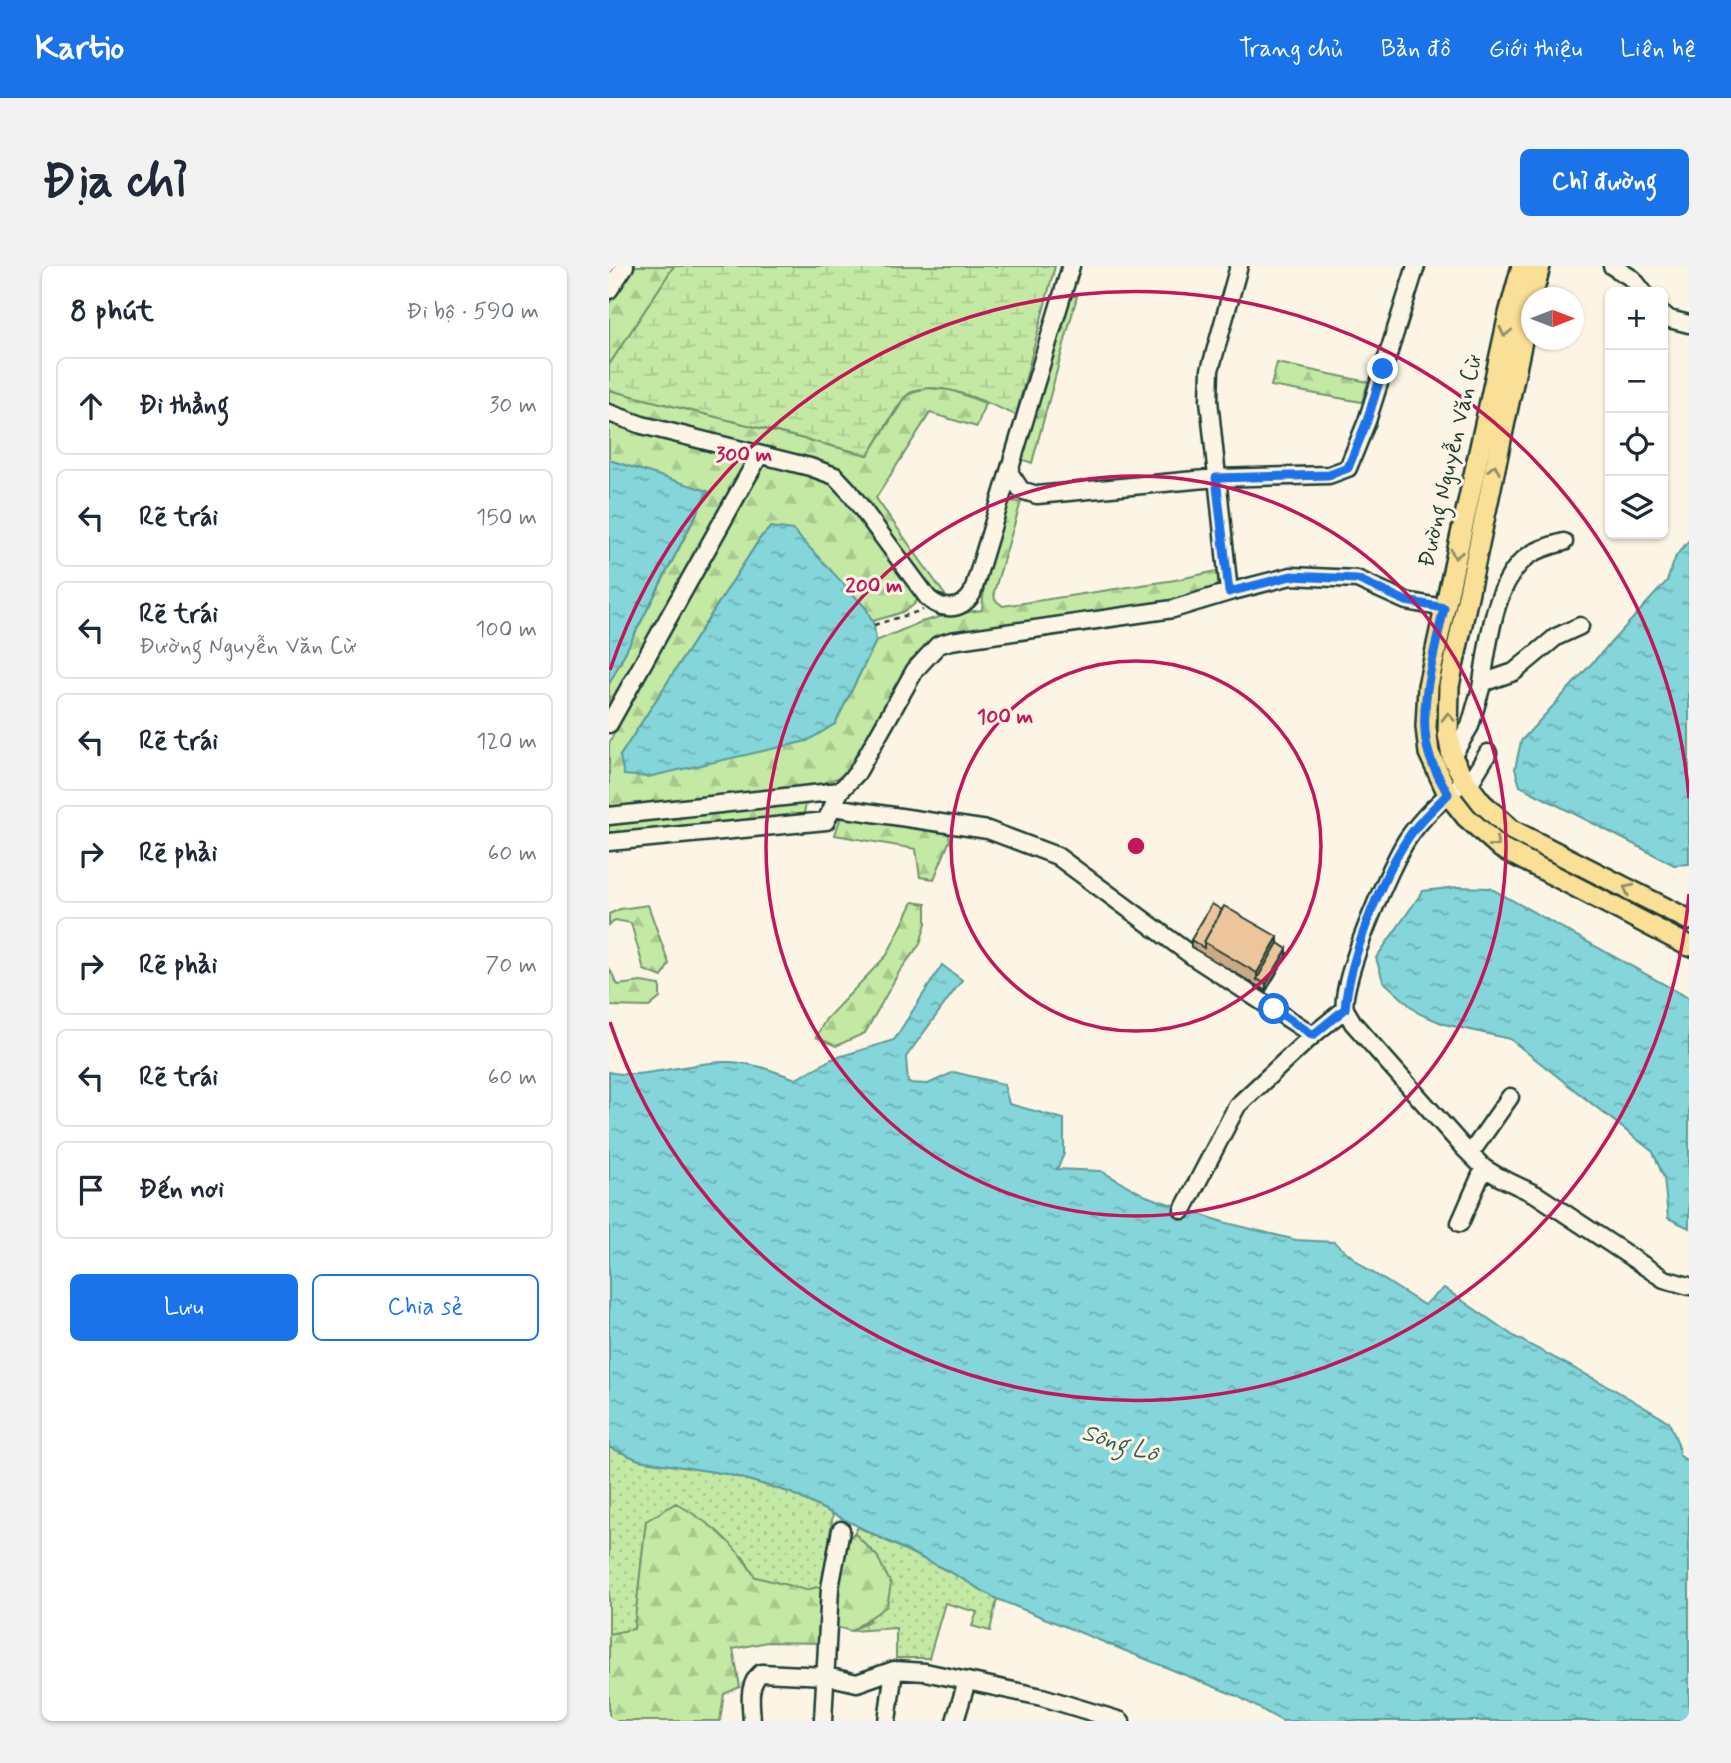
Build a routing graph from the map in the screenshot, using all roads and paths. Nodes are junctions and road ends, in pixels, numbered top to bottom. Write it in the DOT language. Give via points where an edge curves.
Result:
graph roads {
  1 [pos="625,266"];
  2 [pos="1071,266"];
  3 [pos="1239,266"];
  4 [pos="1416,266"];
  5 [pos="1522,266"];
  6 [pos="1540,266"];
  7 [pos="1612,266"];
  8 [pos="1535,287"];
  9 [pos="1639,287"];
  10 [pos="609,290"];
  11 [pos="1668,318"];
  12 [pos="1689,324"];
  13 [pos="1521,349"];
  14 [pos="609,413"];
  15 [pos="759,456"];
  16 [pos="1009,472"];
  17 [pos="1216,478"];
  18 [pos="1564,541"];
  19 [pos="1229,592"];
  20 [pos="936,606"];
  21 [pos="1444,608"];
  22 [pos="874,625"];
  23 [pos="1580,626"];
  24 [pos="1481,688"];
  25 [pos="609,724"];
  26 [pos="1488,753"];
  27 [pos="1452,757"];
  28 [pos="1467,783"];
  29 [pos="840,791"];
  30 [pos="1448,794"];
  31 [pos="833,807"];
  32 [pos="609,816"];
  33 [pos="609,842"];
  34 [pos="1689,920"];
  35 [pos="1689,946"];
  36 [pos="1345,1009"];
  37 [pos="1313,1035"];
  38 [pos="1510,1097"];
  39 [pos="1469,1154"];
  40 [pos="1485,1168"];
  41 [pos="1183,1210"];
  42 [pos="1460,1223"];
  43 [pos="1689,1286"];
  44 [pos="841,1530"];
  45 [pos="894,1670"];
  46 [pos="826,1676"];
  47 [pos="967,1681"];
  48 [pos="1091,1716"];
  49 [pos="753,1721"];
  50 [pos="823,1721"];
  51 [pos="887,1721"];
  52 [pos="955,1721"];
  53 [pos="1122,1721"];
  1 -- 10 [label="street"];
  2 -- 16 [label="street"];
  3 -- 17 [label="street" via="1210,370"];
  4 -- 17 [label="street" via="1348,468 1329,475"];
  5 -- 21 [label="main road, Đường Nguyễn Văn Cừ, one-way"];
  6 -- 8 [label="main road, Đường Nguyễn Văn Cừ"];
  7 -- 9 [label="street"];
  11 -- 12 [label="street"];
  27 -- 13 [label="main road, Đường Nguyễn Văn Cừ, one-way" via="1449,686"];
  14 -- 15 [label="street"];
  15 -- 20 [label="street" via="835,476"];
  15 -- 25 [label="street"];
  16 -- 17 [label="street" via="1021,490 1037,495"];
  16 -- 20 [label="street" via="972,594 955,607"];
  17 -- 19 [label="street"];
  18 -- 24 [label="street" via="1529,555 1514,569 1491,633"];
  19 -- 21 [label="street" via="1291,576 1357,579 1406,601"];
  19 -- 29 [label="street" via="1173,609 938,645 915,670 857,773"];
  20 -- 22 [label="path"];
  21 -- 30 [label="main road, Đường Nguyễn Văn Cừ" via="1428,686 1426,727 1429,753"];
  23 -- 24 [label="street" via="1556,637 1514,672 1485,682"];
  24 -- 27 [label="street" via="1470,726"];
  26 -- 28 [label="street"];
  27 -- 28 [label="main road, Đường Nguyễn Văn Cừ"];
  28 -- 30 [label="street"];
  34 -- 28 [label="main road, Đường Nguyễn Văn Cừ, one-way" via="1512,830"];
  29 -- 31 [label="street"];
  29 -- 32 [label="street"];
  30 -- 35 [label="main road, Đường Nguyễn Văn Cừ, one-way" via="1501,849"];
  30 -- 36 [label="street" via="1407,839 1377,897 1347,989"];
  31 -- 33 [label="street" via="826,821"];
  31 -- 37 [label="street" via="988,830 1057,856 1195,958"];
  36 -- 37 [label="street"];
  36 -- 39 [label="street"];
  37 -- 41 [label="street" via="1237,1106"];
  38 -- 39 [label="street"];
  39 -- 40 [label="street"];
  40 -- 42 [label="street"];
  40 -- 43 [label="street" via="1537,1195 1664,1279"];
  44 -- 46 [label="street" via="830,1588"];
  45 -- 46 [label="street" via="857,1683"];
  45 -- 47 [label="street"];
  45 -- 51 [label="street"];
  46 -- 49 [label="street" via="761,1673 753,1680 751,1692"];
  46 -- 50 [label="street"];
  47 -- 48 [label="street" via="1042,1697"];
  47 -- 52 [label="street"];
  48 -- 53 [label="street"];
}
